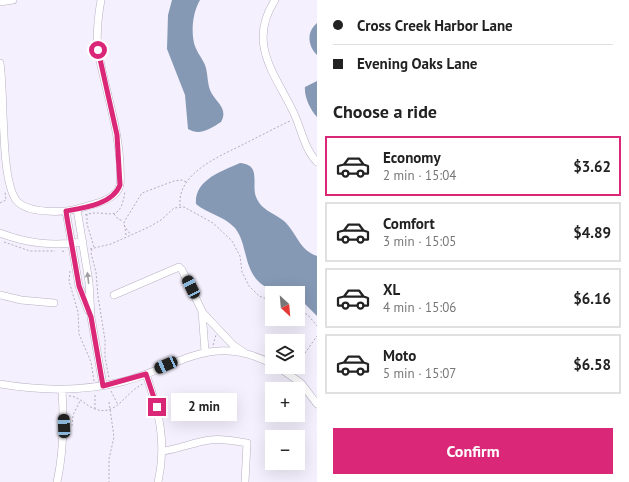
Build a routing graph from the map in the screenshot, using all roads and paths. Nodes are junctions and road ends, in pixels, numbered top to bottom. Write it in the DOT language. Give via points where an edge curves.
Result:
graph roads {
  1 [pos="12,0"];
  2 [pos="101,0"];
  3 [pos="275,0"];
  4 [pos="0,2"];
  5 [pos="0,63"];
  6 [pos="296,118"];
  7 [pos="317,162"];
  8 [pos="186,183"];
  9 [pos="180,206"];
  10 [pos="81,208"];
  11 [pos="66,211"];
  12 [pos="114,214"];
  13 [pos="124,222"];
  14 [pos="124,225"];
  15 [pos="0,233"];
  16 [pos="130,234"];
  17 [pos="126,236"];
  18 [pos="83,242"];
  19 [pos="94,247"];
  20 [pos="92,249"];
  21 [pos="71,250"];
  22 [pos="84,250"];
  23 [pos="70,269"];
  24 [pos="0,295"];
  25 [pos="114,295"];
  26 [pos="265,298"];
  27 [pos="54,303"];
  28 [pos="202,312"];
  29 [pos="305,314"];
  30 [pos="91,317"];
  31 [pos="317,326"];
  32 [pos="220,332"];
  33 [pos="317,336"];
  34 [pos="205,350"];
  35 [pos="305,353"];
  36 [pos="246,354"];
  37 [pos="265,361"];
  38 [pos="146,374"];
  39 [pos="288,374"];
  40 [pos="149,382"];
  41 [pos="0,384"];
  42 [pos="107,385"];
  43 [pos="95,387"];
  44 [pos="63,393"];
  45 [pos="80,401"];
  46 [pos="109,402"];
  47 [pos="317,404"];
  48 [pos="118,405"];
  49 [pos="95,409"];
  50 [pos="110,410"];
  51 [pos="72,426"];
  52 [pos="163,451"];
  53 [pos="57,482"];
  54 [pos="109,482"];
  55 [pos="158,482"];
  56 [pos="245,482"];
  1 -- 4 [label="street"];
  2 -- 10 [label="street" via="98,50 117,135 120,185 113,195"];
  3 -- 6 [label="street" via="266,18 264,48 267,62"];
  5 -- 11 [label="street" via="3,144 8,178 15,199 29,208"];
  6 -- 7 [label="street"];
  6 -- 8 [label="path" via="207,164"];
  8 -- 9 [label="path" via="180,196"];
  8 -- 13 [label="path" via="182,180 174,181 145,190 138,197"];
  9 -- 16 [label="path" via="170,210 154,224"];
  9 -- 26 [label="path" via="213,223 232,241 240,256 242,272 249,286"];
  10 -- 11 [label="street"];
  10 -- 18 [label="street"];
  10 -- 19 [label="path"];
  11 -- 21 [label="street"];
  12 -- 13 [label="path"];
  13 -- 14 [label="path"];
  14 -- 16 [label="path"];
  14 -- 17 [label="path"];
  15 -- 21 [label="street" via="18,240"];
  16 -- 17 [label="path"];
  17 -- 19 [label="path" via="111,244"];
  18 -- 21 [label="street"];
  18 -- 22 [label="street"];
  19 -- 20 [label="path"];
  20 -- 22 [label="path"];
  20 -- 42 [label="path" via="105,340"];
  21 -- 30 [label="street" via="79,286"];
  30 -- 22 [label="street, one-way"];
  23 -- 43 [label="path" via="69,281 78,312 79,334 91,362"];
  24 -- 27 [label="street"];
  25 -- 28 [label="street" via="179,267"];
  28 -- 32 [label="street"];
  28 -- 34 [label="street"];
  29 -- 31 [label="path"];
  30 -- 42 [label="street"];
  32 -- 34 [label="path" via="215,338 214,345"];
  32 -- 36 [label="street"];
  33 -- 35 [label="path"];
  34 -- 36 [label="street"];
  34 -- 38 [label="street"];
  36 -- 37 [label="street"];
  38 -- 40 [label="street"];
  38 -- 42 [label="street"];
  39 -- 47 [label="street" via="301,383"];
  40 -- 48 [label="path" via="138,386"];
  40 -- 52 [label="street" via="160,420"];
  41 -- 44 [label="street"];
  42 -- 43 [label="street"];
  42 -- 48 [label="path"];
  43 -- 44 [label="street"];
  43 -- 49 [label="path"];
  44 -- 45 [label="path"];
  44 -- 53 [label="street" via="63,441"];
  45 -- 49 [label="path"];
  45 -- 51 [label="path" via="73,415"];
  46 -- 50 [label="path"];
  48 -- 50 [label="path"];
  49 -- 50 [label="path"];
  50 -- 54 [label="path" via="114,437"];
  52 -- 55 [label="street"];
  52 -- 56 [label="street" via="209,440 247,443"];
}
